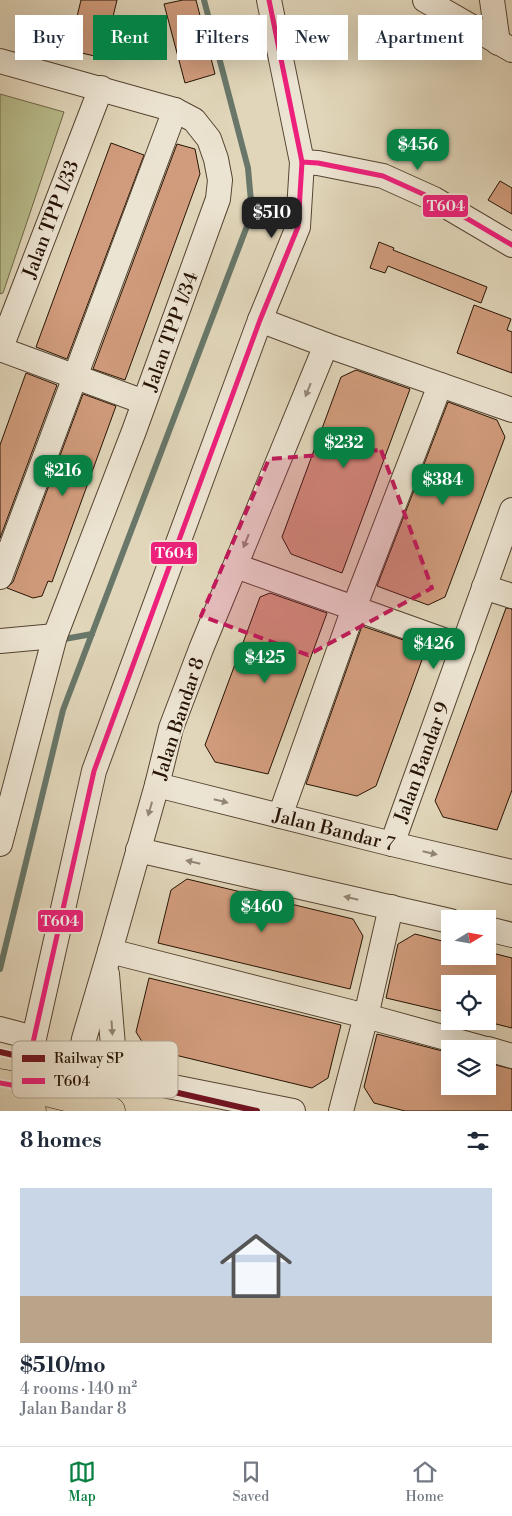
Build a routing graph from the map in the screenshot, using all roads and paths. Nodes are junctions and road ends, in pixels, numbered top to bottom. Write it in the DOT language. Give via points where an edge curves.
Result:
graph roads {
  1 [pos="269,0"];
  2 [pos="425,0"];
  3 [pos="492,0"];
  4 [pos="505,47"];
  5 [pos="0,61"];
  6 [pos="101,88"];
  7 [pos="175,110"];
  8 [pos="302,162"];
  9 [pos="512,245"];
  10 [pos="6,318"];
  11 [pos="260,320"];
  12 [pos="326,345"];
  13 [pos="0,350"];
  14 [pos="75,377"];
  15 [pos="440,385"];
  16 [pos="144,402"];
  17 [pos="512,410"];
  18 [pos="512,510"];
  19 [pos="236,566"];
  20 [pos="0,577"];
  21 [pos="484,587"];
  22 [pos="512,596"];
  23 [pos="354,608"];
  24 [pos="55,636"];
  25 [pos="0,641"];
  26 [pos="463,646"];
  27 [pos="157,785"];
  28 [pos="280,816"];
  29 [pos="0,844"];
  30 [pos="392,844"];
  31 [pos="138,850"];
  32 [pos="511,870"];
  33 [pos="391,907"];
  34 [pos="441,919"];
  35 [pos="496,931"];
  36 [pos="512,935"];
  37 [pos="108,956"];
  38 [pos="366,1016"];
  39 [pos="15,1033"];
  40 [pos="454,1040"];
  41 [pos="84,1041"];
  42 [pos="113,1041"];
  43 [pos="496,1052"];
  44 [pos="512,1056"];
  45 [pos="178,1088"];
  46 [pos="12,1098"];
  47 [pos="44,1098"];
  48 [pos="0,1106"];
  49 [pos="101,1107"];
  50 [pos="293,1111"];
  51 [pos="341,1111"];
  1 -- 8 [label="street"];
  2 -- 4 [label="street"];
  3 -- 4 [label="street"];
  5 -- 6 [label="street, Jalan TPP 1/34"];
  6 -- 7 [label="street, Jalan TPP 1/34"];
  6 -- 10 [label="street, Jalan TPP 1/33"];
  7 -- 14 [label="street"];
  7 -- 16 [label="street, Jalan TPP 1/34" via="194,120 209,139 220,180 218,199"];
  8 -- 9 [label="street" via="383,176 434,199"];
  8 -- 11 [label="street" via="298,227"];
  10 -- 13 [label="street, Jalan TPP 1/33"];
  11 -- 12 [label="street"];
  11 -- 39 [label="street" via="94,771"];
  12 -- 15 [label="street"];
  12 -- 19 [label="street, Jalan Bandar 8, one-way"];
  13 -- 14 [label="street"];
  14 -- 16 [label="street"];
  14 -- 20 [label="street"];
  15 -- 17 [label="street"];
  15 -- 23 [label="street"];
  16 -- 24 [label="street, Jalan TPP 1/34"];
  18 -- 21 [label="street, Jalan Bandar 9"];
  19 -- 23 [label="street"];
  19 -- 27 [label="street, Jalan Bandar 8" via="171,728"];
  21 -- 22 [label="street"];
  21 -- 26 [label="street, Jalan Bandar 9"];
  23 -- 26 [label="street"];
  23 -- 28 [label="street"];
  24 -- 25 [label="street"];
  24 -- 29 [label="street, Jalan TPP 1/34"];
  26 -- 30 [label="street, Jalan Bandar 9"];
  27 -- 28 [label="street, Jalan Bandar 7, one-way"];
  27 -- 31 [label="street, Jalan Bandar 8, one-way"];
  28 -- 30 [label="street, Jalan Bandar 7"];
  30 -- 32 [label="street, Jalan Bandar 7, one-way"];
  33 -- 31 [label="street, one-way"];
  31 -- 37 [label="street, Jalan Bandar 8"];
  33 -- 34 [label="street"];
  33 -- 38 [label="street"];
  35 -- 36 [label="street"];
  37 -- 38 [label="street"];
  37 -- 41 [label="street, Jalan Bandar 8"];
  37 -- 42 [label="street, one-way"];
  38 -- 40 [label="street"];
  38 -- 51 [label="street"];
  43 -- 44 [label="street"];
  45 -- 50 [label="street, one-way"];
  46 -- 48 [label="highway"];
  47 -- 49 [label="highway"];
}
